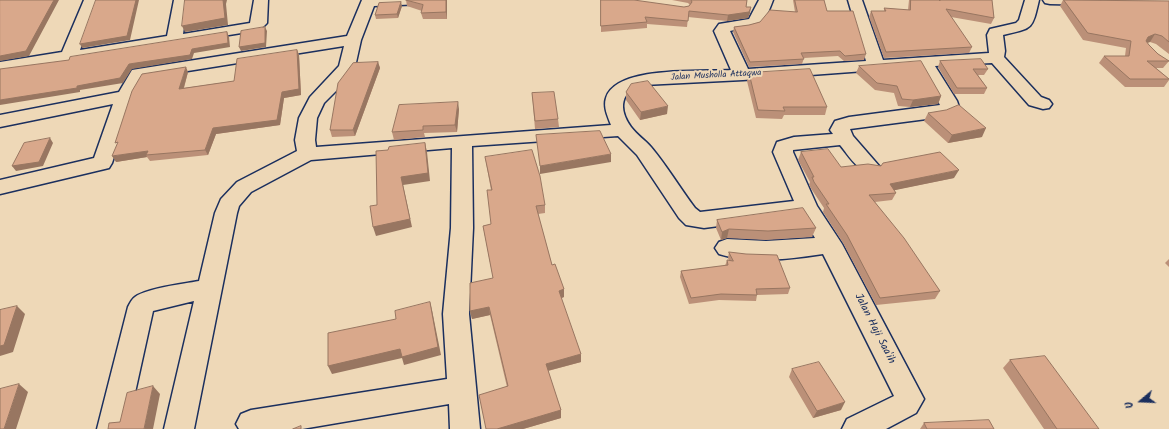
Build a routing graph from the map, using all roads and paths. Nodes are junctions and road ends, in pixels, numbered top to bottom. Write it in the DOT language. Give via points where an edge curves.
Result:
graph roads {
  1 [pos="91,0"];
  2 [pos="181,0"];
  3 [pos="261,0"];
  4 [pos="424,0"];
  5 [pos="766,0"];
  6 [pos="856,0"];
  7 [pos="1032,0"];
  8 [pos="1050,0"];
  9 [pos="369,1"];
  10 [pos="1104,1"];
  11 [pos="174,40"];
  12 [pos="353,40"];
  13 [pos="69,56"];
  14 [pos="996,58"];
  15 [pos="924,62"];
  16 [pos="876,65"];
  17 [pos="0,67"];
  18 [pos="742,75"];
  19 [pos="125,96"];
  20 [pos="1043,104"];
  21 [pos="0,121"];
  22 [pos="623,130"];
  23 [pos="845,139"];
  24 [pos="462,141"];
  25 [pos="307,154"];
  26 [pos="870,167"];
  27 [pos="0,187"];
  28 [pos="807,207"];
  29 [pos="830,244"];
  30 [pos="726,248"];
  31 [pos="210,288"];
  32 [pos="462,390"];
  33 [pos="251,424"];
  34 [pos="112,429"];
  35 [pos="179,429"];
  36 [pos="466,429"];
  37 [pos="857,429"];
  1 -- 13 [label="street"];
  2 -- 11 [label="street"];
  3 -- 11 [label="street" via="259,23 255,27"];
  4 -- 9 [label="street"];
  5 -- 18 [label="street" via="757,22 752,25 724,27 722,31"];
  6 -- 16 [label="street"];
  7 -- 14 [label="street" via="1026,22 1021,26 996,32 999,53"];
  8 -- 10 [label="street"];
  9 -- 12 [label="street"];
  11 -- 13 [label="street"];
  12 -- 19 [label="street" via="142,73 136,76"];
  12 -- 25 [label="street" via="347,67 316,101 308,118 305,140"];
  13 -- 17 [label="street"];
  14 -- 15 [label="street, Jalan Musholla Attaqwa"];
  14 -- 20 [label="street" via="1035,101"];
  15 -- 16 [label="street, Jalan Musholla Attaqwa"];
  15 -- 23 [label="street" via="950,107 942,111 849,123 840,130"];
  16 -- 18 [label="street, Jalan Musholla Attaqwa"];
  18 -- 22 [label="street, Jalan Musholla Attaqwa" via="652,79 626,85 615,96 613,106"];
  19 -- 21 [label="street"];
  19 -- 27 [label="street" via="102,163"];
  22 -- 24 [label="street"];
  22 -- 28 [label="street" via="644,151 694,219 704,220"];
  23 -- 26 [label="street"];
  23 -- 28 [label="street, Jalan Haji Saa'ih" via="784,146 783,152"];
  24 -- 25 [label="street"];
  24 -- 32 [label="street" via="462,228 456,314"];
  25 -- 31 [label="street" via="253,182 236,195 226,213"];
  28 -- 29 [label="street, Jalan Haji Saa'ih"];
  29 -- 30 [label="street" via="785,251"];
  29 -- 37 [label="street, Jalan Haji Saa'ih" via="910,399 906,404"];
  31 -- 34 [label="street" via="145,302 141,307"];
  31 -- 35 [label="street"];
  32 -- 33 [label="street"];
  32 -- 36 [label="street"];
}
